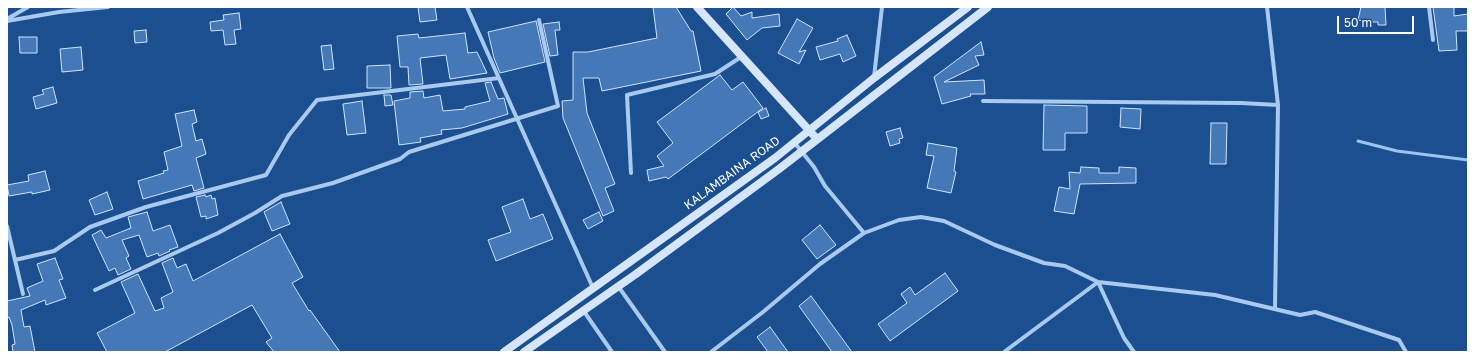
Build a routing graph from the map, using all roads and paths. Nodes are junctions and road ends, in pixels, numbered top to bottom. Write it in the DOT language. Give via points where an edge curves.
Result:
graph roads {
  1 [pos="28,7"];
  2 [pos="108,7"];
  3 [pos="467,7"];
  4 [pos="882,7"];
  5 [pos="968,7"];
  6 [pos="988,7"];
  7 [pos="1267,7"];
  8 [pos="1430,7"];
  9 [pos="701,9"];
  10 [pos="7,20"];
  11 [pos="539,20"];
  12 [pos="1433,40"];
  13 [pos="741,57"];
  14 [pos="499,78"];
  15 [pos="874,78"];
  16 [pos="983,101"];
  17 [pos="1278,105"];
  18 [pos="517,119"];
  19 [pos="808,130"];
  20 [pos="817,139"];
  21 [pos="794,142"];
  22 [pos="802,151"];
  23 [pos="631,173"];
  24 [pos="7,226"];
  25 [pos="864,232"];
  26 [pos="15,260"];
  27 [pos="1098,282"];
  28 [pos="618,286"];
  29 [pos="593,288"];
  30 [pos="95,290"];
  31 [pos="23,294"];
  32 [pos="1275,308"];
  33 [pos="582,310"];
  34 [pos="504,352"];
  35 [pos="524,352"];
  36 [pos="612,352"];
  37 [pos="665,352"];
  38 [pos="711,352"];
  39 [pos="1004,352"];
  40 [pos="1134,352"];
  41 [pos="1406,352"];
  1 -- 10 [label="street"];
  2 -- 10 [label="street"];
  3 -- 14 [label="street"];
  4 -- 15 [label="street"];
  5 -- 15 [label="main road, KALAMBAINA ROAD"];
  6 -- 20 [label="main road"];
  7 -- 17 [label="street"];
  8 -- 12 [label="street"];
  9 -- 13 [label="main road"];
  11 -- 18 [label="street" via="558,106"];
  13 -- 19 [label="main road"];
  13 -- 23 [label="street" via="715,74 627,95"];
  14 -- 18 [label="street"];
  14 -- 26 [label="street" via="317,100 289,135 266,175 146,207 90,227 54,251"];
  15 -- 19 [label="main road, KALAMBAINA ROAD"];
  16 -- 17 [label="street"];
  17 -- 32 [label="street"];
  18 -- 29 [label="street"];
  18 -- 30 [label="street" via="409,152 400,160 333,183 282,196 218,233"];
  19 -- 20 [label="main road"];
  19 -- 21 [label="main road, KALAMBAINA ROAD"];
  20 -- 22 [label="main road"];
  21 -- 22 [label="street"];
  21 -- 29 [label="main road, KALAMBAINA ROAD"];
  22 -- 25 [label="street" via="825,186"];
  22 -- 28 [label="main road"];
  24 -- 26 [label="street"];
  25 -- 27 [label="street" via="899,220 921,217 944,221 995,245 1044,263 1065,266"];
  25 -- 38 [label="street"];
  26 -- 31 [label="street"];
  27 -- 32 [label="street" via="1215,295"];
  27 -- 39 [label="street"];
  27 -- 40 [label="street" via="1124,338"];
  28 -- 33 [label="main road"];
  28 -- 37 [label="street"];
  29 -- 34 [label="main road, KALAMBAINA ROAD"];
  32 -- 41 [label="street" via="1300,314 1322,314 1399,340"];
  33 -- 35 [label="main road"];
  33 -- 36 [label="street"];
}
